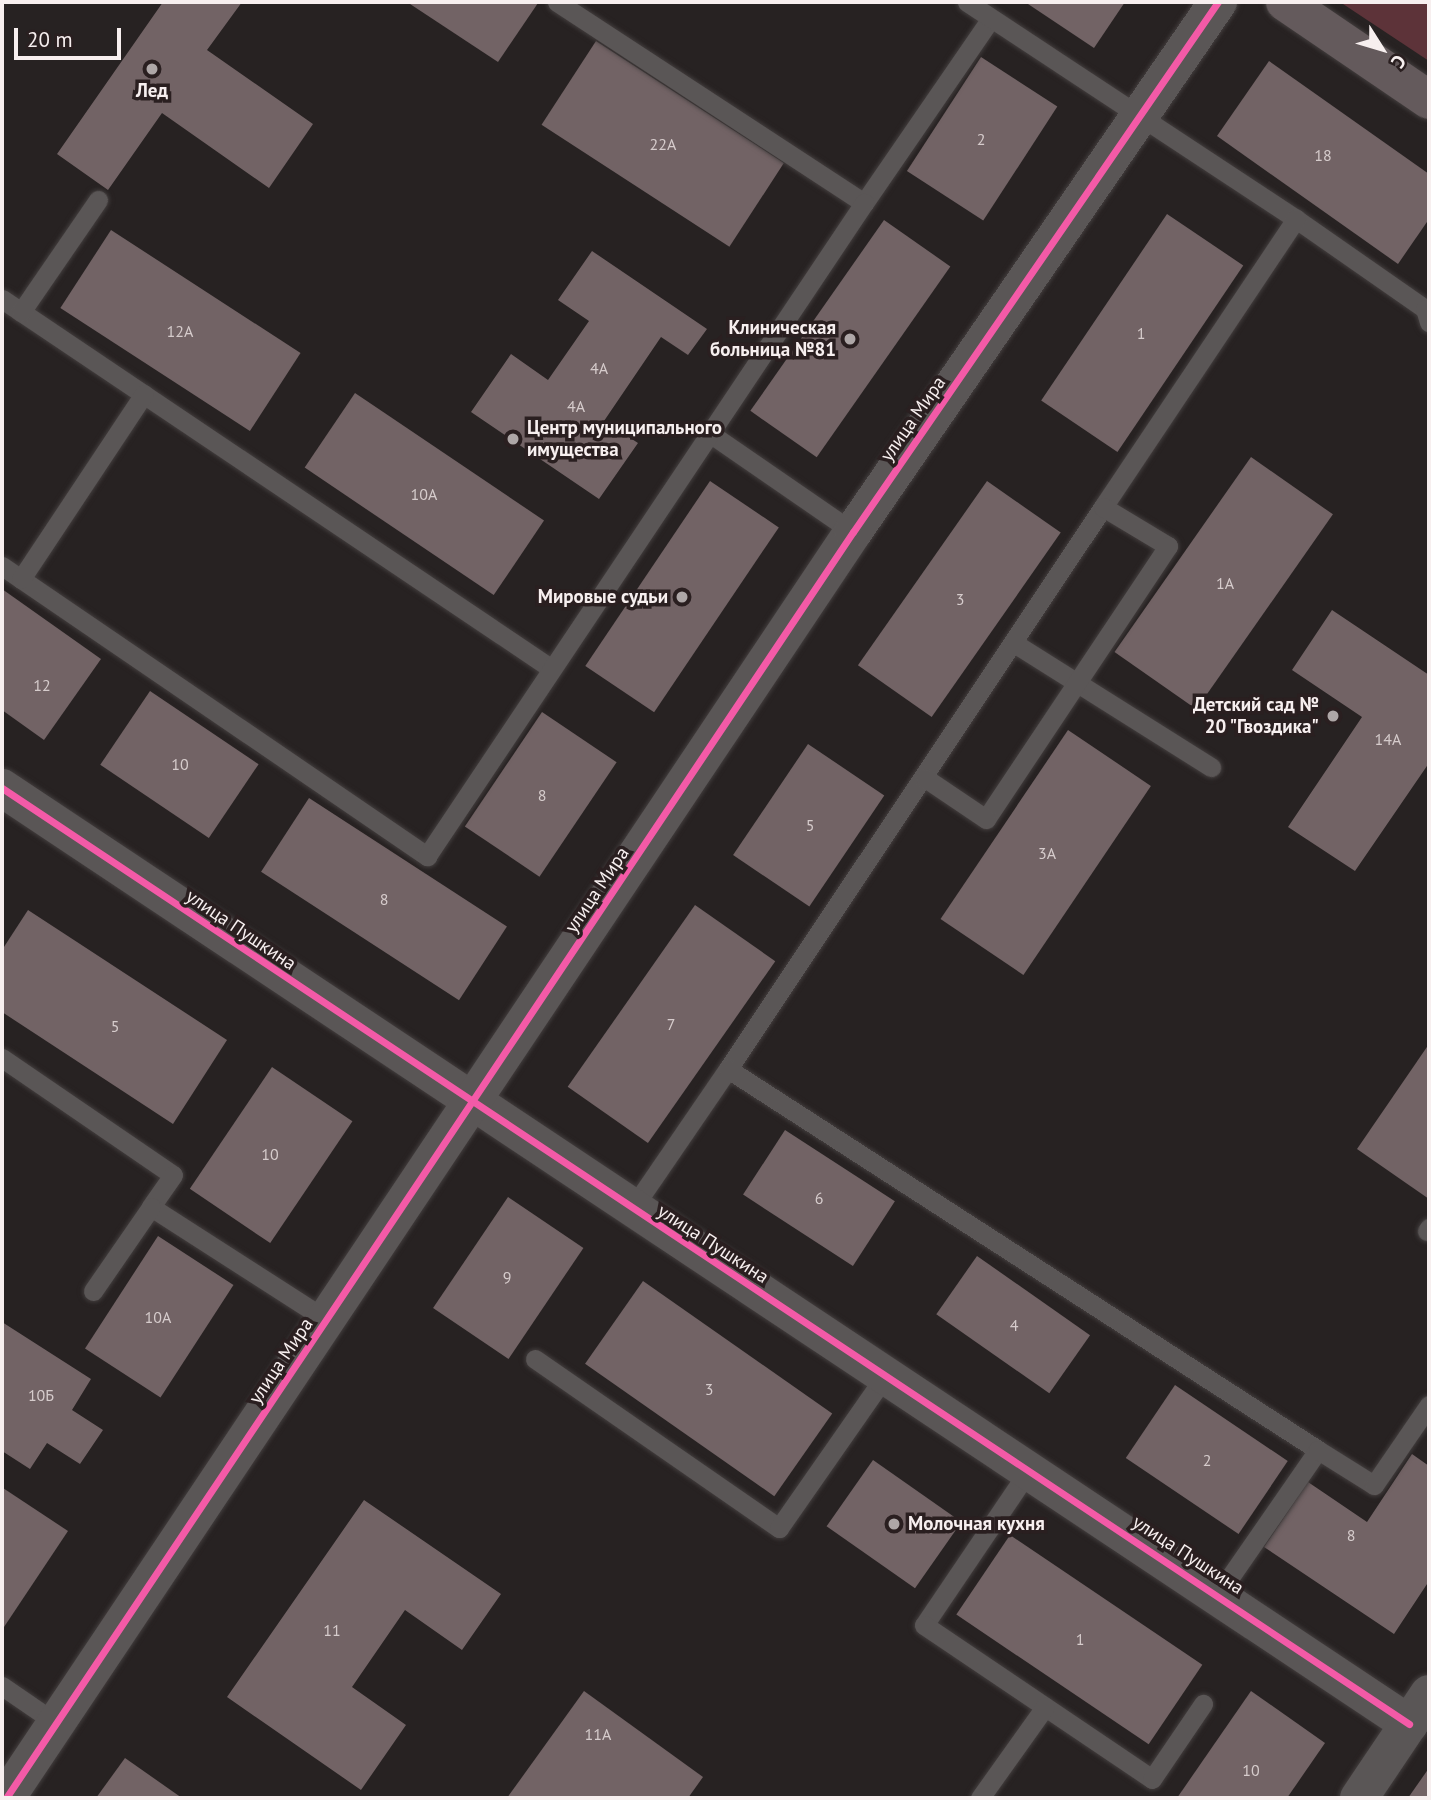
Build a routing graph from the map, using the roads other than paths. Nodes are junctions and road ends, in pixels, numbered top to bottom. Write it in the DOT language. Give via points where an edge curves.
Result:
graph roads {
  1 [pos="967,2"];
  2 [pos="1218,2"];
  3 [pos="1285,2"];
  4 [pos="561,3"];
  5 [pos="991,18"];
  6 [pos="1429,100"];
  7 [pos="1146,115"];
  8 [pos="98,200"];
  9 [pos="864,203"];
  10 [pos="1296,219"];
  11 [pos="2,299"];
  12 [pos="21,312"];
  13 [pos="1429,322"];
  14 [pos="144,394"];
  15 [pos="708,432"];
  16 [pos="1103,507"];
  17 [pos="853,533"];
  18 [pos="2,566"];
  19 [pos="21,579"];
  20 [pos="1014,643"];
  21 [pos="549,667"];
  22 [pos="1077,683"];
  23 [pos="1211,767"];
  24 [pos="925,778"];
  25 [pos="2,788"];
  26 [pos="2,1058"];
  27 [pos="728,1069"];
  28 [pos="473,1105"];
  29 [pos="151,1207"];
  30 [pos="632,1209"];
  31 [pos="93,1291"];
  32 [pos="327,1320"];
  33 [pos="536,1359"];
  34 [pos="885,1376"];
  35 [pos="1429,1405"];
  36 [pos="1318,1450"];
  37 [pos="1029,1470"];
  38 [pos="1219,1593"];
  39 [pos="2,1686"];
  40 [pos="1203,1704"];
  41 [pos="1045,1707"];
  42 [pos="1419,1709"];
  43 [pos="56,1723"];
  44 [pos="6,1798"];
  45 [pos="980,1798"];
  46 [pos="1359,1798"];
  1 -- 5 [label="lane"];
  2 -- 7 [label="street, улица Мира"];
  3 -- 6 [label="main road"];
  4 -- 9 [label="lane"];
  5 -- 7 [label="lane"];
  5 -- 9 [label="lane"];
  7 -- 10 [label="lane"];
  7 -- 17 [label="street, улица Мира"];
  8 -- 12 [label="lane"];
  9 -- 15 [label="lane"];
  10 -- 13 [label="lane" via="1425,309"];
  10 -- 16 [label="lane"];
  11 -- 12 [label="lane"];
  12 -- 14 [label="lane"];
  14 -- 19 [label="lane"];
  14 -- 21 [label="lane"];
  15 -- 17 [label="lane"];
  15 -- 21 [label="lane"];
  16 -- 20 [label="lane"];
  16 -- 22 [label="lane" via="1168,546"];
  17 -- 28 [label="street, улица Мира"];
  18 -- 19 [label="lane"];
  19 -- 21 [label="lane" via="427,856"];
  20 -- 22 [label="lane"];
  20 -- 24 [label="lane"];
  22 -- 23 [label="lane"];
  22 -- 24 [label="lane" via="986,819"];
  24 -- 27 [label="lane"];
  25 -- 28 [label="street, улица Пушкина"];
  26 -- 29 [label="lane" via="173,1175"];
  27 -- 30 [label="lane"];
  27 -- 36 [label="lane"];
  28 -- 30 [label="street, улица Пушкина"];
  28 -- 32 [label="street, улица Мира"];
  29 -- 31 [label="lane"];
  29 -- 32 [label="lane"];
  30 -- 34 [label="street, улица Пушкина"];
  32 -- 43 [label="street, улица Мира"];
  33 -- 34 [label="lane" via="779,1528"];
  34 -- 37 [label="street, улица Пушкина"];
  35 -- 36 [label="lane" via="1374,1485"];
  36 -- 38 [label="lane"];
  37 -- 38 [label="street, улица Пушкина"];
  37 -- 41 [label="lane" via="924,1625"];
  38 -- 42 [label="street, улица Пушкина"];
  39 -- 43 [label="lane"];
  40 -- 41 [label="lane" via="1152,1779"];
  41 -- 45 [label="lane"];
  42 -- 46 [label="street"];
  43 -- 44 [label="street, улица Мира"];
}
